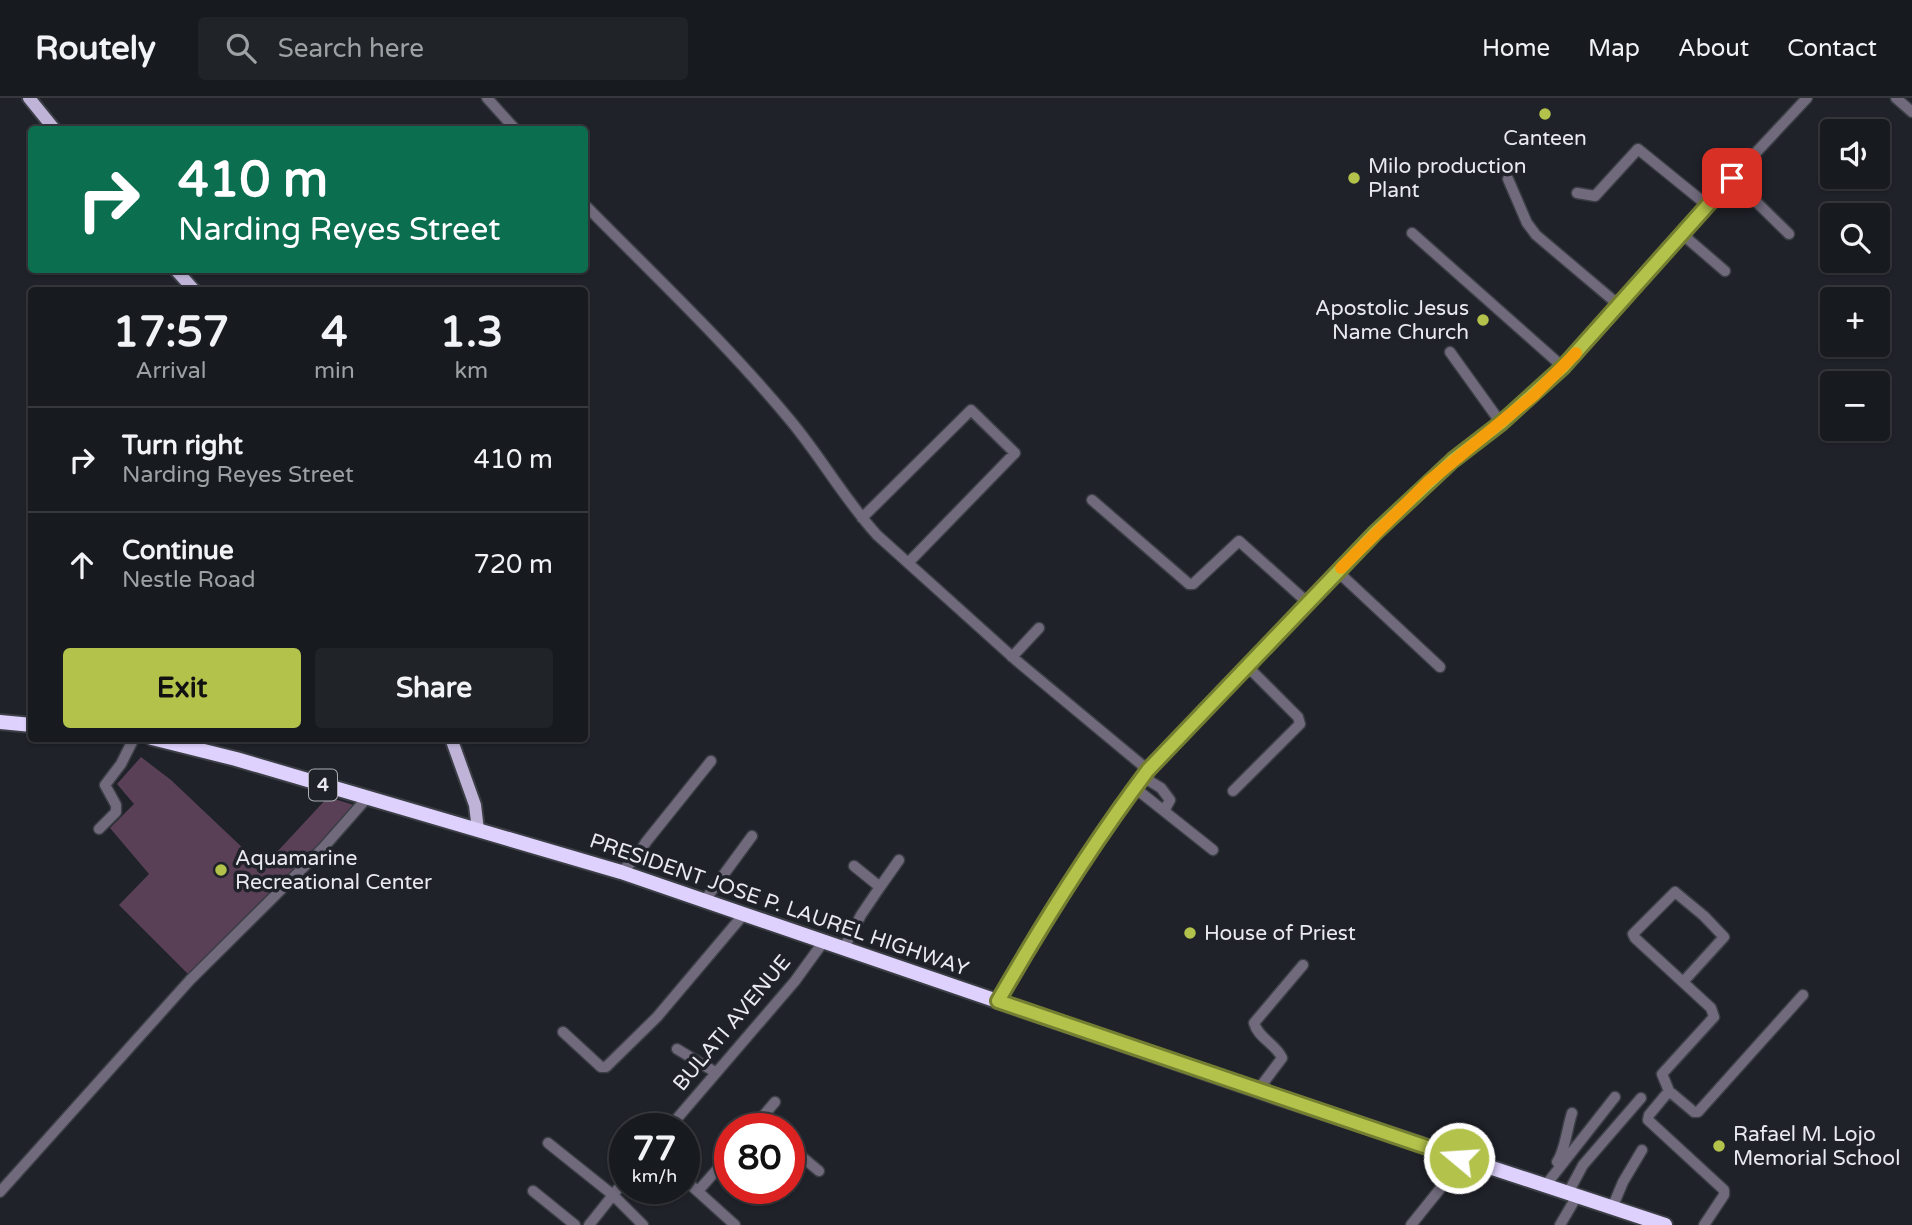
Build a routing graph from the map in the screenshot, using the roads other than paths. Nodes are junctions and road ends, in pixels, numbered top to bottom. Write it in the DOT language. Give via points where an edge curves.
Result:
graph roads {
  1 [pos="29,98"];
  2 [pos="487,98"];
  3 [pos="1807,98"];
  4 [pos="1896,98"];
  5 [pos="1912,111"];
  6 [pos="52,126"];
  7 [pos="512,126"];
  8 [pos="1732,178"];
  9 [pos="1508,179"];
  10 [pos="1577,192"];
  11 [pos="1707,205"];
  12 [pos="588,208"];
  13 [pos="1412,233"];
  14 [pos="1682,234"];
  15 [pos="1789,234"];
  16 [pos="1725,271"];
  17 [pos="179,273"];
  18 [pos="191,287"];
  19 [pos="1620,306"];
  20 [pos="1450,352"];
  21 [pos="1563,367"];
  22 [pos="1501,423"];
  23 [pos="1092,500"];
  24 [pos="862,518"];
  25 [pos="908,563"];
  26 [pos="1337,571"];
  27 [pos="1307,602"];
  28 [pos="1039,628"];
  29 [pos="1012,657"];
  30 [pos="1248,667"];
  31 [pos="1440,667"];
  32 [pos="0,722"];
  33 [pos="28,725"];
  34 [pos="132,742"];
  35 [pos="168,742"];
  36 [pos="452,742"];
  37 [pos="711,761"];
  38 [pos="1146,773"];
  39 [pos="1135,788"];
  40 [pos="1233,792"];
  41 [pos="367,798"];
  42 [pos="1164,811"];
  43 [pos="99,829"];
  44 [pos="478,830"];
  45 [pos="752,836"];
  46 [pos="1213,850"];
  47 [pos="899,860"];
  48 [pos="854,866"];
  49 [pos="621,872"];
  50 [pos="880,887"];
  51 [pos="705,900"];
  52 [pos="744,914"];
  53 [pos="824,941"];
  54 [pos="844,948"];
  55 [pos="1303,965"];
  56 [pos="1683,982"];
  57 [pos="1803,995"];
  58 [pos="998,1001"];
  59 [pos="563,1032"];
  60 [pos="677,1049"];
  61 [pos="715,1072"];
  62 [pos="1258,1090"];
  63 [pos="1669,1091"];
  64 [pos="1615,1097"];
  65 [pos="1640,1098"];
  66 [pos="775,1102"];
  67 [pos="681,1113"];
  68 [pos="765,1113"];
  69 [pos="1572,1113"];
  70 [pos="548,1143"];
  71 [pos="1642,1150"];
  72 [pos="1459,1158"];
  73 [pos="805,1160"];
  74 [pos="818,1171"];
  75 [pos="714,1173"];
  76 [pos="1542,1185"];
  77 [pos="700,1189"];
  78 [pos="533,1191"];
  79 [pos="0,1192"];
  80 [pos="609,1193"];
  81 [pos="700,1193"];
  82 [pos="1572,1195"];
  83 [pos="609,1199"];
  84 [pos="621,1204"];
  85 [pos="1612,1208"];
  86 [pos="575,1225"];
  87 [pos="589,1225"];
  88 [pos="643,1225"];
  89 [pos="735,1225"];
  90 [pos="1411,1225"];
  91 [pos="1560,1225"];
  92 [pos="1665,1225"];
  93 [pos="1704,1225"];
  1 -- 6 [label="main road"];
  2 -- 7 [label="street"];
  3 -- 8 [label="street"];
  4 -- 5 [label="street"];
  8 -- 11 [label="street"];
  8 -- 15 [label="street"];
  9 -- 19 [label="street" via="1535,234"];
  10 -- 11 [label="street" via="1595,196 1638,149"];
  11 -- 14 [label="street"];
  12 -- 24 [label="street" via="790,420"];
  13 -- 21 [label="street"];
  14 -- 16 [label="street"];
  14 -- 19 [label="street"];
  17 -- 18 [label="main road"];
  19 -- 21 [label="street"];
  20 -- 22 [label="street"];
  21 -- 22 [label="street"];
  22 -- 26 [label="street" via="1445,467"];
  23 -- 27 [label="street" via="1189,584 1239,541"];
  24 -- 25 [label="street"];
  24 -- 25 [label="street" via="971,410 1015,453"];
  25 -- 29 [label="street"];
  26 -- 27 [label="street"];
  26 -- 31 [label="street"];
  27 -- 30 [label="street"];
  28 -- 29 [label="street"];
  29 -- 38 [label="street"];
  30 -- 38 [label="street"];
  30 -- 40 [label="street" via="1300,724"];
  32 -- 33 [label="highway"];
  34 -- 43 [label="street" via="105,785 116,812"];
  35 -- 41 [label="highway, PRESIDENT JOSE P. LAUREL HIGHWAY / 4"];
  36 -- 44 [label="main road" via="475,805"];
  37 -- 49 [label="street"];
  38 -- 39 [label="street"];
  38 -- 42 [label="street" via="1170,800"];
  39 -- 42 [label="street"];
  39 -- 58 [label="street" via="1052,909"];
  41 -- 44 [label="highway, PRESIDENT JOSE P. LAUREL HIGHWAY / 4"];
  41 -- 79 [label="street" via="190,980"];
  42 -- 46 [label="street"];
  44 -- 49 [label="highway, PRESIDENT JOSE P. LAUREL HIGHWAY / 4"];
  45 -- 51 [label="street"];
  47 -- 50 [label="street"];
  48 -- 50 [label="street"];
  49 -- 51 [label="highway, PRESIDENT JOSE P. LAUREL HIGHWAY / 4"];
  50 -- 54 [label="street"];
  51 -- 52 [label="highway, PRESIDENT JOSE P. LAUREL HIGHWAY / 4"];
  52 -- 53 [label="highway, PRESIDENT JOSE P. LAUREL HIGHWAY / 4"];
  52 -- 59 [label="street" via="657,1017 606,1067"];
  53 -- 54 [label="highway, PRESIDENT JOSE P. LAUREL HIGHWAY / 4"];
  53 -- 61 [label="street, BULATI AVENUE"];
  54 -- 58 [label="highway, PRESIDENT JOSE P. LAUREL HIGHWAY / 4"];
  55 -- 62 [label="street" via="1254,1023 1282,1058"];
  56 -- 56 [label="street" via="1633,934 1675,892 1724,937"];
  56 -- 63 [label="street" via="1711,1008 1714,1017 1662,1074"];
  57 -- 63 [label="street" via="1698,1112"];
  58 -- 62 [label="highway, PRESIDENT JOSE P. LAUREL HIGHWAY / 4"];
  60 -- 61 [label="street"];
  61 -- 67 [label="street, BULATI AVENUE"];
  62 -- 72 [label="highway, PRESIDENT JOSE P. LAUREL HIGHWAY / 4"];
  63 -- 93 [label="street" via="1648,1120 1726,1193"];
  64 -- 76 [label="street"];
  65 -- 82 [label="street" via="1583,1165"];
  66 -- 68 [label="street"];
  69 -- 76 [label="street" via="1561,1156"];
  70 -- 80 [label="street"];
  71 -- 85 [label="street"];
  72 -- 76 [label="highway, PRESIDENT JOSE P. LAUREL HIGHWAY / 4"];
  72 -- 90 [label="street"];
  73 -- 74 [label="street"];
  75 -- 77 [label="street"];
  76 -- 82 [label="highway, PRESIDENT JOSE P. LAUREL HIGHWAY / 4"];
  78 -- 86 [label="street"];
  81 -- 89 [label="street"];
  82 -- 85 [label="highway, PRESIDENT JOSE P. LAUREL HIGHWAY / 4"];
  82 -- 91 [label="street"];
  83 -- 87 [label="street"];
  84 -- 88 [label="street"];
  85 -- 92 [label="highway, PRESIDENT JOSE P. LAUREL HIGHWAY / 4"];
}
